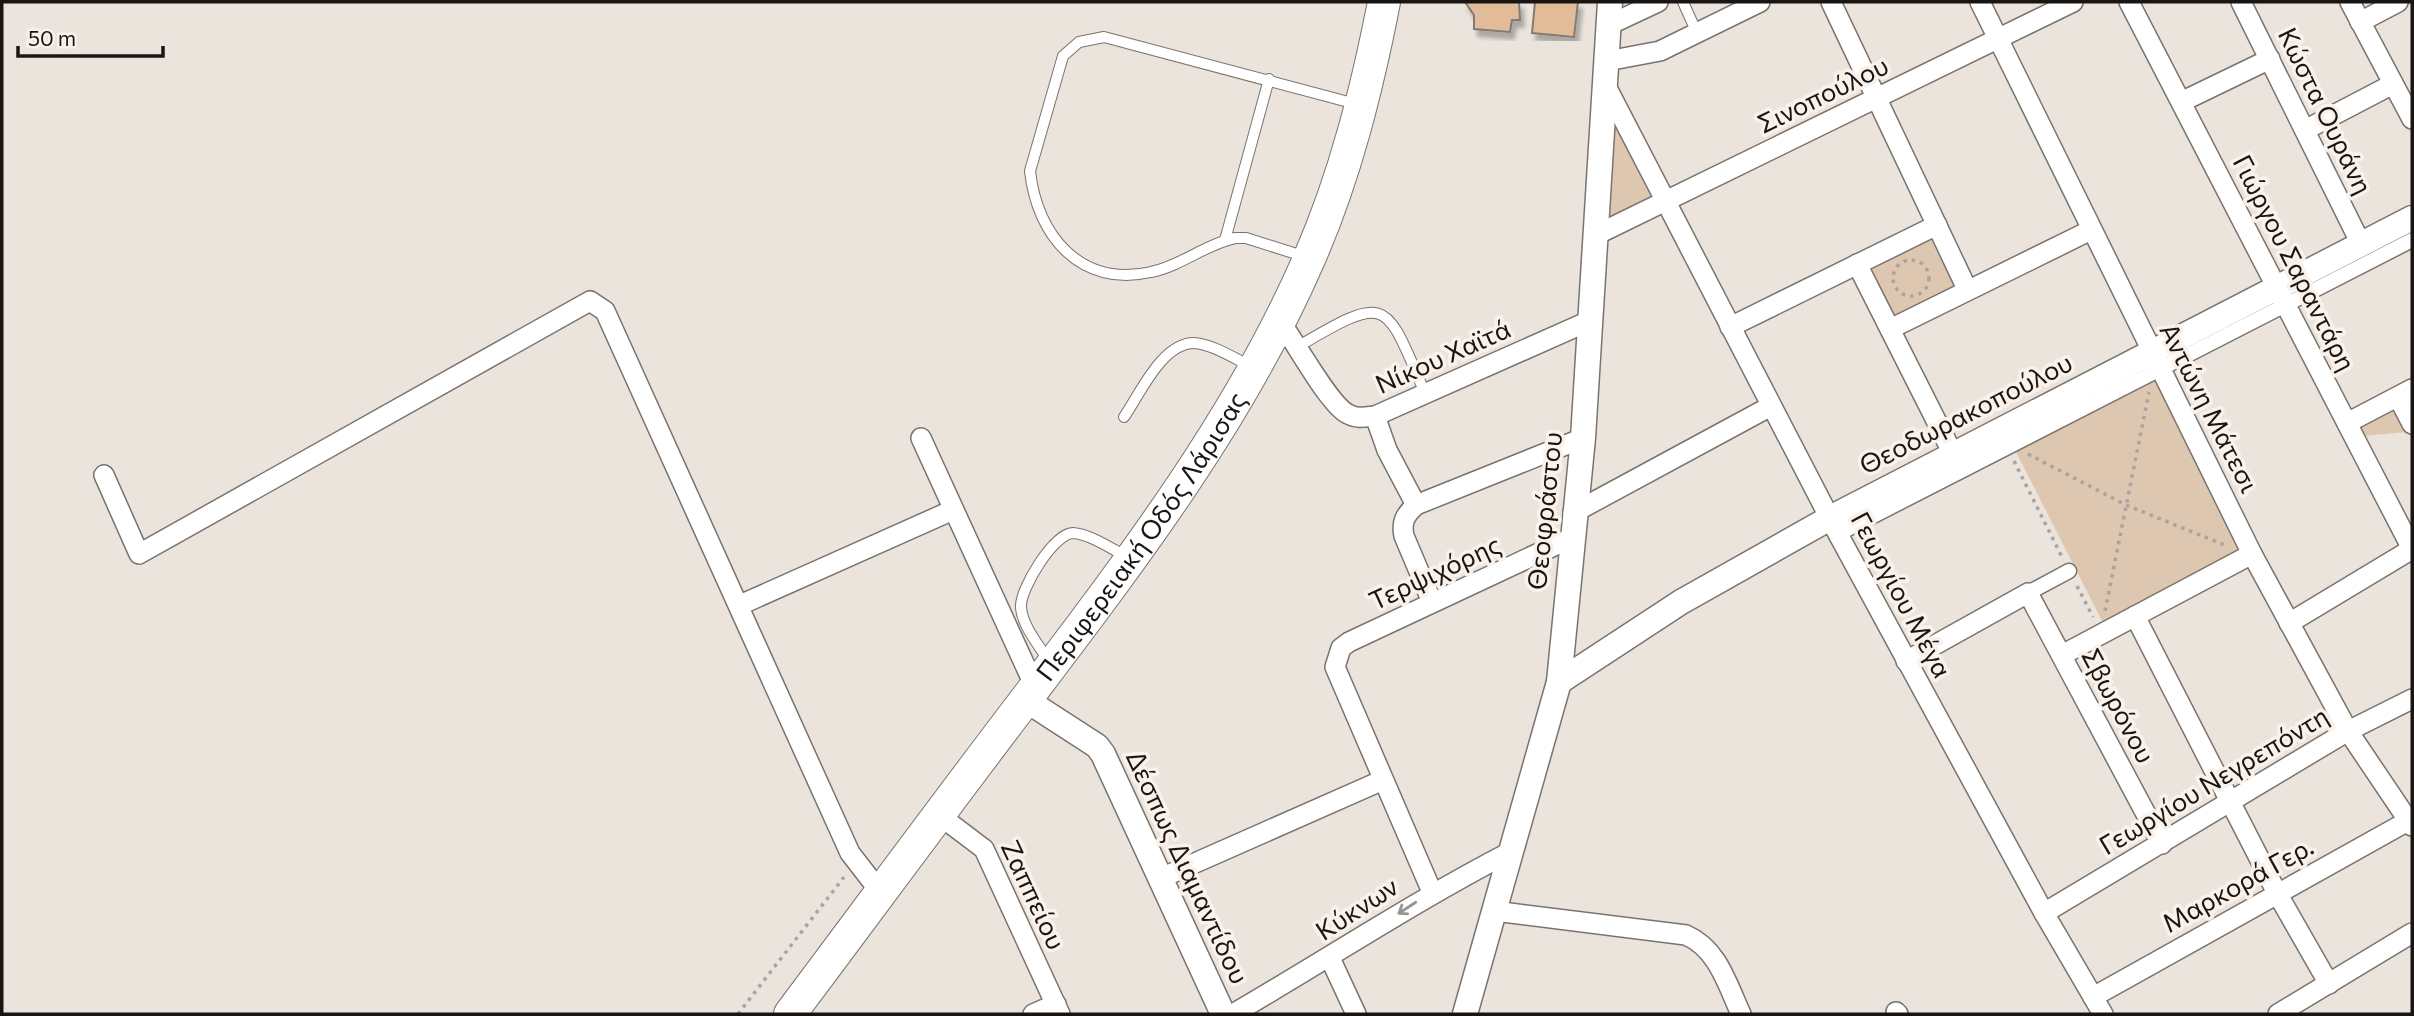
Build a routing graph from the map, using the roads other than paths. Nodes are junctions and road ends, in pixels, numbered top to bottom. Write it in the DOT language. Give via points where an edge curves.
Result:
graph roads {
  1 [pos="1384,2"];
  2 [pos="1658,2"];
  3 [pos="1683,2"];
  4 [pos="1759,2"];
  5 [pos="1831,2"];
  6 [pos="1980,2"];
  7 [pos="2073,2"];
  8 [pos="2129,2"];
  9 [pos="2241,2"];
  10 [pos="2350,2"];
  11 [pos="2398,2"];
  12 [pos="1610,13"];
  13 [pos="2360,22"];
  14 [pos="1698,33"];
  15 [pos="1998,39"];
  16 [pos="2270,59"];
  17 [pos="1606,73"];
  18 [pos="1269,79"];
  19 [pos="2393,84"];
  20 [pos="1877,98"];
  21 [pos="2181,102"];
  22 [pos="1360,105"];
  23 [pos="2412,119"];
  24 [pos="2305,130"];
  25 [pos="1666,201"];
  26 [pos="2412,218"];
  27 [pos="1937,225"];
  28 [pos="2091,230"];
  29 [pos="1596,235"];
  30 [pos="1225,240"];
  31 [pos="2412,240"];
  32 [pos="2361,244"];
  33 [pos="1310,258"];
  34 [pos="1857,264"];
  35 [pos="1967,289"];
  36 [pos="2281,296"];
  37 [pos="1279,320"];
  38 [pos="1589,321"];
  39 [pos="1730,327"];
  40 [pos="1890,329"];
  41 [pos="1299,346"];
  42 [pos="2155,360"];
  43 [pos="1254,368"];
  44 [pos="1425,393"];
  45 [pos="2405,393"];
  46 [pos="1771,406"];
  47 [pos="1375,416"];
  48 [pos="1124,417"];
  49 [pos="2347,423"];
  50 [pos="2412,424"];
  51 [pos="921,438"];
  52 [pos="1583,438"];
  53 [pos="1953,454"];
  54 [pos="104,475"];
  55 [pos="1416,505"];
  56 [pos="953,510"];
  57 [pos="1573,513"];
  58 [pos="1834,526"];
  59 [pos="1571,538"];
  60 [pos="2412,549"];
  61 [pos="2252,554"];
  62 [pos="1131,558"];
  63 [pos="2069,570"];
  64 [pos="2028,593"];
  65 [pos="1432,602"];
  66 [pos="740,605"];
  67 [pos="2135,616"];
  68 [pos="2289,623"];
  69 [pos="2062,655"];
  70 [pos="1906,662"];
  71 [pos="1559,682"];
  72 [pos="1038,684"];
  73 [pos="2412,699"];
  74 [pos="2348,731"];
  75 [pos="1382,780"];
  76 [pos="2230,804"];
  77 [pos="939,816"];
  78 [pos="2410,823"];
  79 [pos="2162,844"];
  80 [pos="1510,852"];
  81 [pos="1161,878"];
  82 [pos="1432,891"];
  83 [pos="881,893"];
  84 [pos="2277,893"];
  85 [pos="1494,911"];
  86 [pos="2044,913"];
  87 [pos="2412,933"];
  88 [pos="1330,958"];
  89 [pos="2329,984"];
  90 [pos="2098,1006"];
  91 [pos="1058,1009"];
  92 [pos="790,1014"];
  93 [pos="1033,1014"];
  94 [pos="1223,1014"];
  95 [pos="1234,1014"];
  96 [pos="1356,1014"];
  97 [pos="1465,1014"];
  98 [pos="1741,1014"];
  99 [pos="2278,1014"];
  1 -- 22 [label="highway, Περιφερειακή Οδός Λάρισας"];
  2 -- 12 [label="street"];
  3 -- 14 [label="lane"];
  4 -- 14 [label="street"];
  5 -- 20 [label="street"];
  6 -- 15 [label="street, Αντώνη Μάτεσι"];
  7 -- 15 [label="street, Σινοπούλου"];
  8 -- 21 [label="street, Γιώργου Σαραντάρη"];
  9 -- 16 [label="street, Κώστα Ουράνη"];
  10 -- 13 [label="street"];
  11 -- 13 [label="street"];
  12 -- 17 [label="street, Θεοφράστου"];
  13 -- 19 [label="street"];
  14 -- 17 [label="street"];
  15 -- 20 [label="street, Σινοπούλου"];
  15 -- 28 [label="street, Αντώνη Μάτεσι"];
  16 -- 21 [label="street"];
  16 -- 24 [label="street, Κώστα Ουράνη"];
  17 -- 25 [label="street, Γεωργίου Μέγα"];
  17 -- 29 [label="street, Θεοφράστου"];
  18 -- 22 [label="lane"];
  18 -- 30 [label="lane"];
  18 -- 30 [label="lane" via="1104,37 1079,41 1063,55 1030,171 1043,220 1070,258 1106,275 1151,272"];
  19 -- 23 [label="street"];
  19 -- 24 [label="street"];
  20 -- 25 [label="street, Σινοπούλου"];
  20 -- 27 [label="street"];
  21 -- 36 [label="street, Γιώργου Σαραντάρη"];
  22 -- 33 [label="highway, Περιφερειακή Οδός Λάρισας" via="1336,190"];
  24 -- 32 [label="street, Κώστα Ουράνη"];
  25 -- 29 [label="street, Σινοπούλου"];
  25 -- 39 [label="street, Γεωργίου Μέγα"];
  26 -- 32 [label="street, Θεοδωρακοπούλου"];
  27 -- 34 [label="street"];
  27 -- 35 [label="street"];
  28 -- 35 [label="street"];
  28 -- 42 [label="street, Αντώνη Μάτεσι"];
  29 -- 38 [label="street, Θεοφράστου"];
  30 -- 33 [label="lane" via="1246,238"];
  31 -- 36 [label="street"];
  32 -- 36 [label="street, Θεοδωρακοπούλου"];
  33 -- 37 [label="highway, Περιφερειακή Οδός Λάρισας"];
  34 -- 39 [label="street"];
  34 -- 40 [label="street"];
  35 -- 40 [label="street"];
  36 -- 42 [label="street, Θεοδωρακοπούλου"];
  36 -- 49 [label="street, Γιώργου Σαραντάρη"];
  37 -- 41 [label="street, Νίκου Χαϊτά"];
  37 -- 43 [label="highway, Περιφερειακή Οδός Λάρισας"];
  38 -- 44 [label="street, Νίκου Χαϊτά"];
  38 -- 52 [label="street, Θεοφράστου"];
  39 -- 46 [label="street, Γεωργίου Μέγα"];
  40 -- 53 [label="street"];
  41 -- 44 [label="lane" via="1343,320 1375,312 1397,328"];
  41 -- 47 [label="street, Νίκου Χαϊτά" via="1332,401 1346,414"];
  42 -- 53 [label="street, Θεοδωρακοπούλου"];
  42 -- 58 [label="street" via="2006,446"];
  42 -- 61 [label="street, Αντώνη Μάτεσι"];
  43 -- 48 [label="lane" via="1204,345 1184,345 1165,358"];
  43 -- 62 [label="highway, Περιφερειακή Οδός Λάρισας" via="1188,479"];
  44 -- 47 [label="street, Νίκου Χαϊτά"];
  45 -- 49 [label="street"];
  45 -- 50 [label="street"];
  46 -- 57 [label="street"];
  46 -- 58 [label="street, Γεωργίου Μέγα"];
  47 -- 55 [label="street"];
  49 -- 60 [label="street, Γιώργου Σαραντάρη"];
  51 -- 56 [label="street"];
  52 -- 55 [label="street"];
  52 -- 57 [label="street, Θεοφράστου"];
  53 -- 58 [label="street, Θεοδωρακοπούλου"];
  54 -- 66 [label="street" via="139,554 590,300 605,311"];
  55 -- 65 [label="street" via="1402,526"];
  56 -- 66 [label="street"];
  56 -- 72 [label="street"];
  57 -- 59 [label="street, Θεοφράστου"];
  58 -- 70 [label="street, Γεωργίου Μέγα"];
  58 -- 71 [label="street, Θεοδωρακοπούλου" via="1681,602"];
  59 -- 65 [label="street, Τερψιχόρης"];
  59 -- 71 [label="street, Θεοφράστου"];
  60 -- 68 [label="street"];
  61 -- 67 [label="street"];
  61 -- 68 [label="street, Αντώνη Μάτεσι"];
  62 -- 72 [label="highway, Περιφερειακή Οδός Λάρισας"];
  62 -- 72 [label="lane" via="1076,533 1063,534 1052,544 1021,602"];
  63 -- 64 [label="street"];
  64 -- 69 [label="street, Σβωρόνου"];
  64 -- 70 [label="street"];
  65 -- 75 [label="street, Τερψιχόρης" via="1349,642 1341,648 1335,667"];
  66 -- 83 [label="street" via="856,861"];
  67 -- 69 [label="street"];
  67 -- 76 [label="street"];
  68 -- 74 [label="street, Αντώνη Μάτεσι"];
  69 -- 79 [label="street, Σβωρόνου"];
  70 -- 86 [label="street, Γεωργίου Μέγα"];
  71 -- 80 [label="street, Θεοφράστου"];
  72 -- 77 [label="highway, Περιφερειακή Οδός Λάρισας"];
  72 -- 81 [label="street, Δέσπως Διαμαντίδου" via="1103,754"];
  73 -- 74 [label="street, Γεωργίου Νεγρεπόντη"];
  74 -- 76 [label="street, Γεωργίου Νεγρεπόντη"];
  74 -- 78 [label="street, Αντώνη Μάτεσι"];
  75 -- 81 [label="street"];
  75 -- 82 [label="street"];
  76 -- 79 [label="street, Γεωργίου Νεγρεπόντη"];
  76 -- 84 [label="street"];
  77 -- 83 [label="highway, Περιφερειακή Οδός Λάρισας"];
  77 -- 91 [label="street, Ζαππείου" via="984,849"];
  78 -- 84 [label="street, Μαρκορά Γερ."];
  79 -- 86 [label="street, Γεωργίου Νεγρεπόντη"];
  80 -- 82 [label="street, Κύκνων"];
  80 -- 85 [label="street, Θεοφράστου"];
  81 -- 94 [label="street, Δέσπως Διαμαντίδου"];
  82 -- 88 [label="street, Κύκνων, one-way"];
  83 -- 92 [label="highway, Περιφερειακή Οδός Λάρισας"];
  84 -- 89 [label="street"];
  84 -- 90 [label="street, Μαρκορά Γερ."];
  85 -- 97 [label="street, Θεοφράστου"];
  85 -- 98 [label="street" via="1686,935 1713,954"];
  86 -- 90 [label="street, Γεωργίου Μέγα"];
  87 -- 89 [label="street"];
  88 -- 95 [label="street, Κύκνων"];
  88 -- 96 [label="street"];
  89 -- 99 [label="street"];
  91 -- 93 [label="street"];
}
